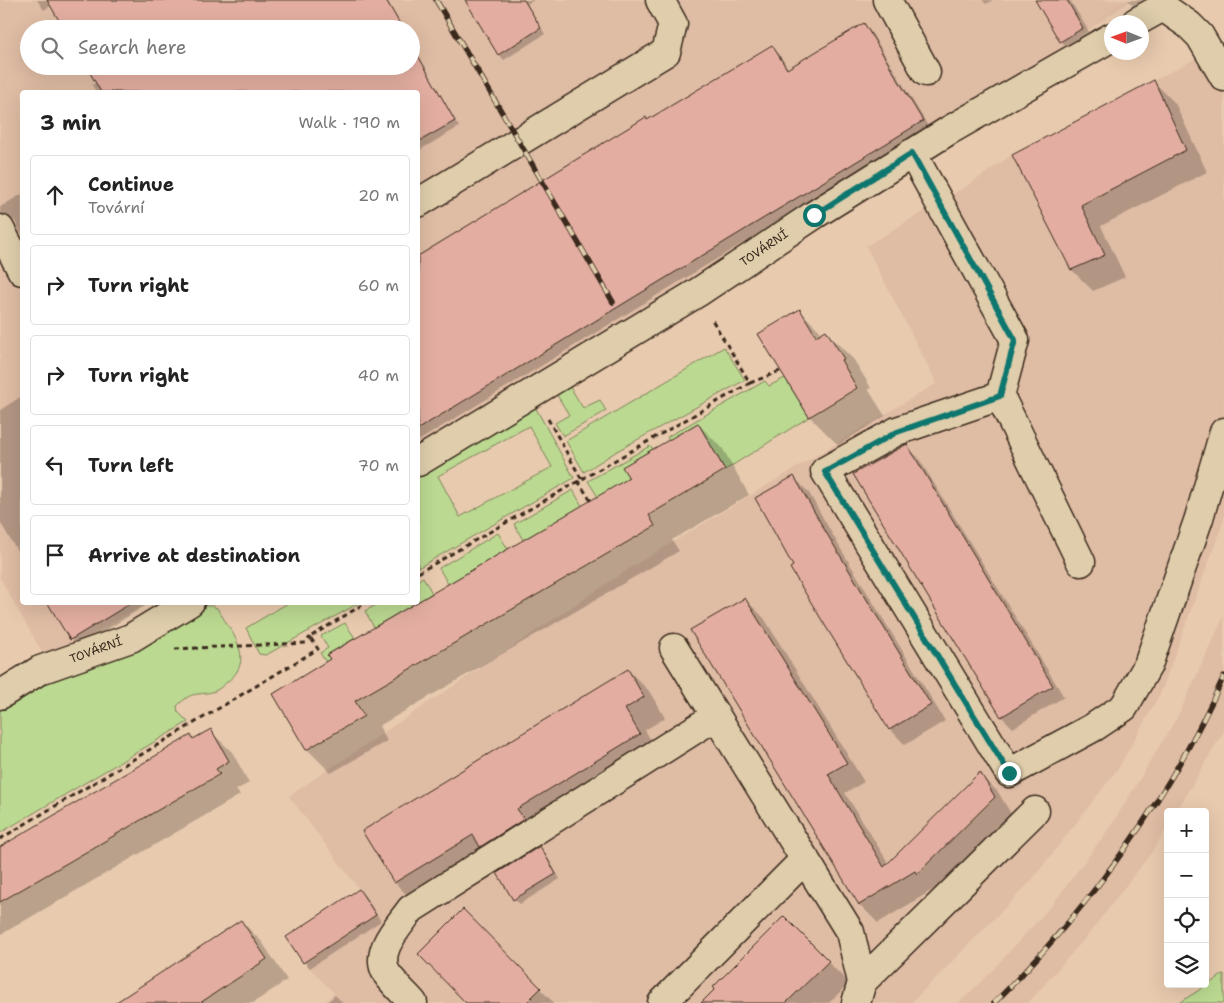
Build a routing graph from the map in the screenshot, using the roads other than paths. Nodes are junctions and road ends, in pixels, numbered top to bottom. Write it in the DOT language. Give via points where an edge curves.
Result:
graph roads {
  1 [pos="660,0"];
  2 [pos="887,0"];
  3 [pos="1149,15"];
  4 [pos="1104,42"];
  5 [pos="926,72"];
  6 [pos="1224,76"];
  7 [pos="912,153"];
  8 [pos="420,202"];
  9 [pos="0,229"];
  10 [pos="13,268"];
  11 [pos="1000,396"];
  12 [pos="1224,432"];
  13 [pos="420,461"];
  14 [pos="1081,562"];
  15 [pos="185,605"];
  16 [pos="674,648"];
  17 [pos="0,695"];
  18 [pos="716,716"];
  19 [pos="1035,811"];
  20 [pos="805,859"];
  21 [pos="859,993"];
  22 [pos="413,1003"];
  23 [pos="662,1003"];
  1 -- 8 [label="street" via="673,24 666,52"];
  2 -- 5 [label="street"];
  3 -- 6 [label="street" via="1163,7 1189,25 1200,36"];
  4 -- 7 [label="street, TOVÁRNÍ"];
  7 -- 11 [label="street" via="1015,340"];
  7 -- 13 [label="street, TOVÁRNÍ" via="697,293"];
  9 -- 10 [label="street"];
  11 -- 12 [label="street" via="897,432 825,472 1009,773 1124,707 1148,665 1199,518"];
  11 -- 14 [label="street"];
  15 -- 17 [label="street, TOVÁRNÍ" via="131,638 40,670"];
  16 -- 18 [label="street"];
  18 -- 20 [label="street"];
  18 -- 22 [label="street" via="411,909 383,956 386,973"];
  19 -- 21 [label="street"];
  20 -- 21 [label="street" via="850,932"];
  20 -- 23 [label="street"];
}
